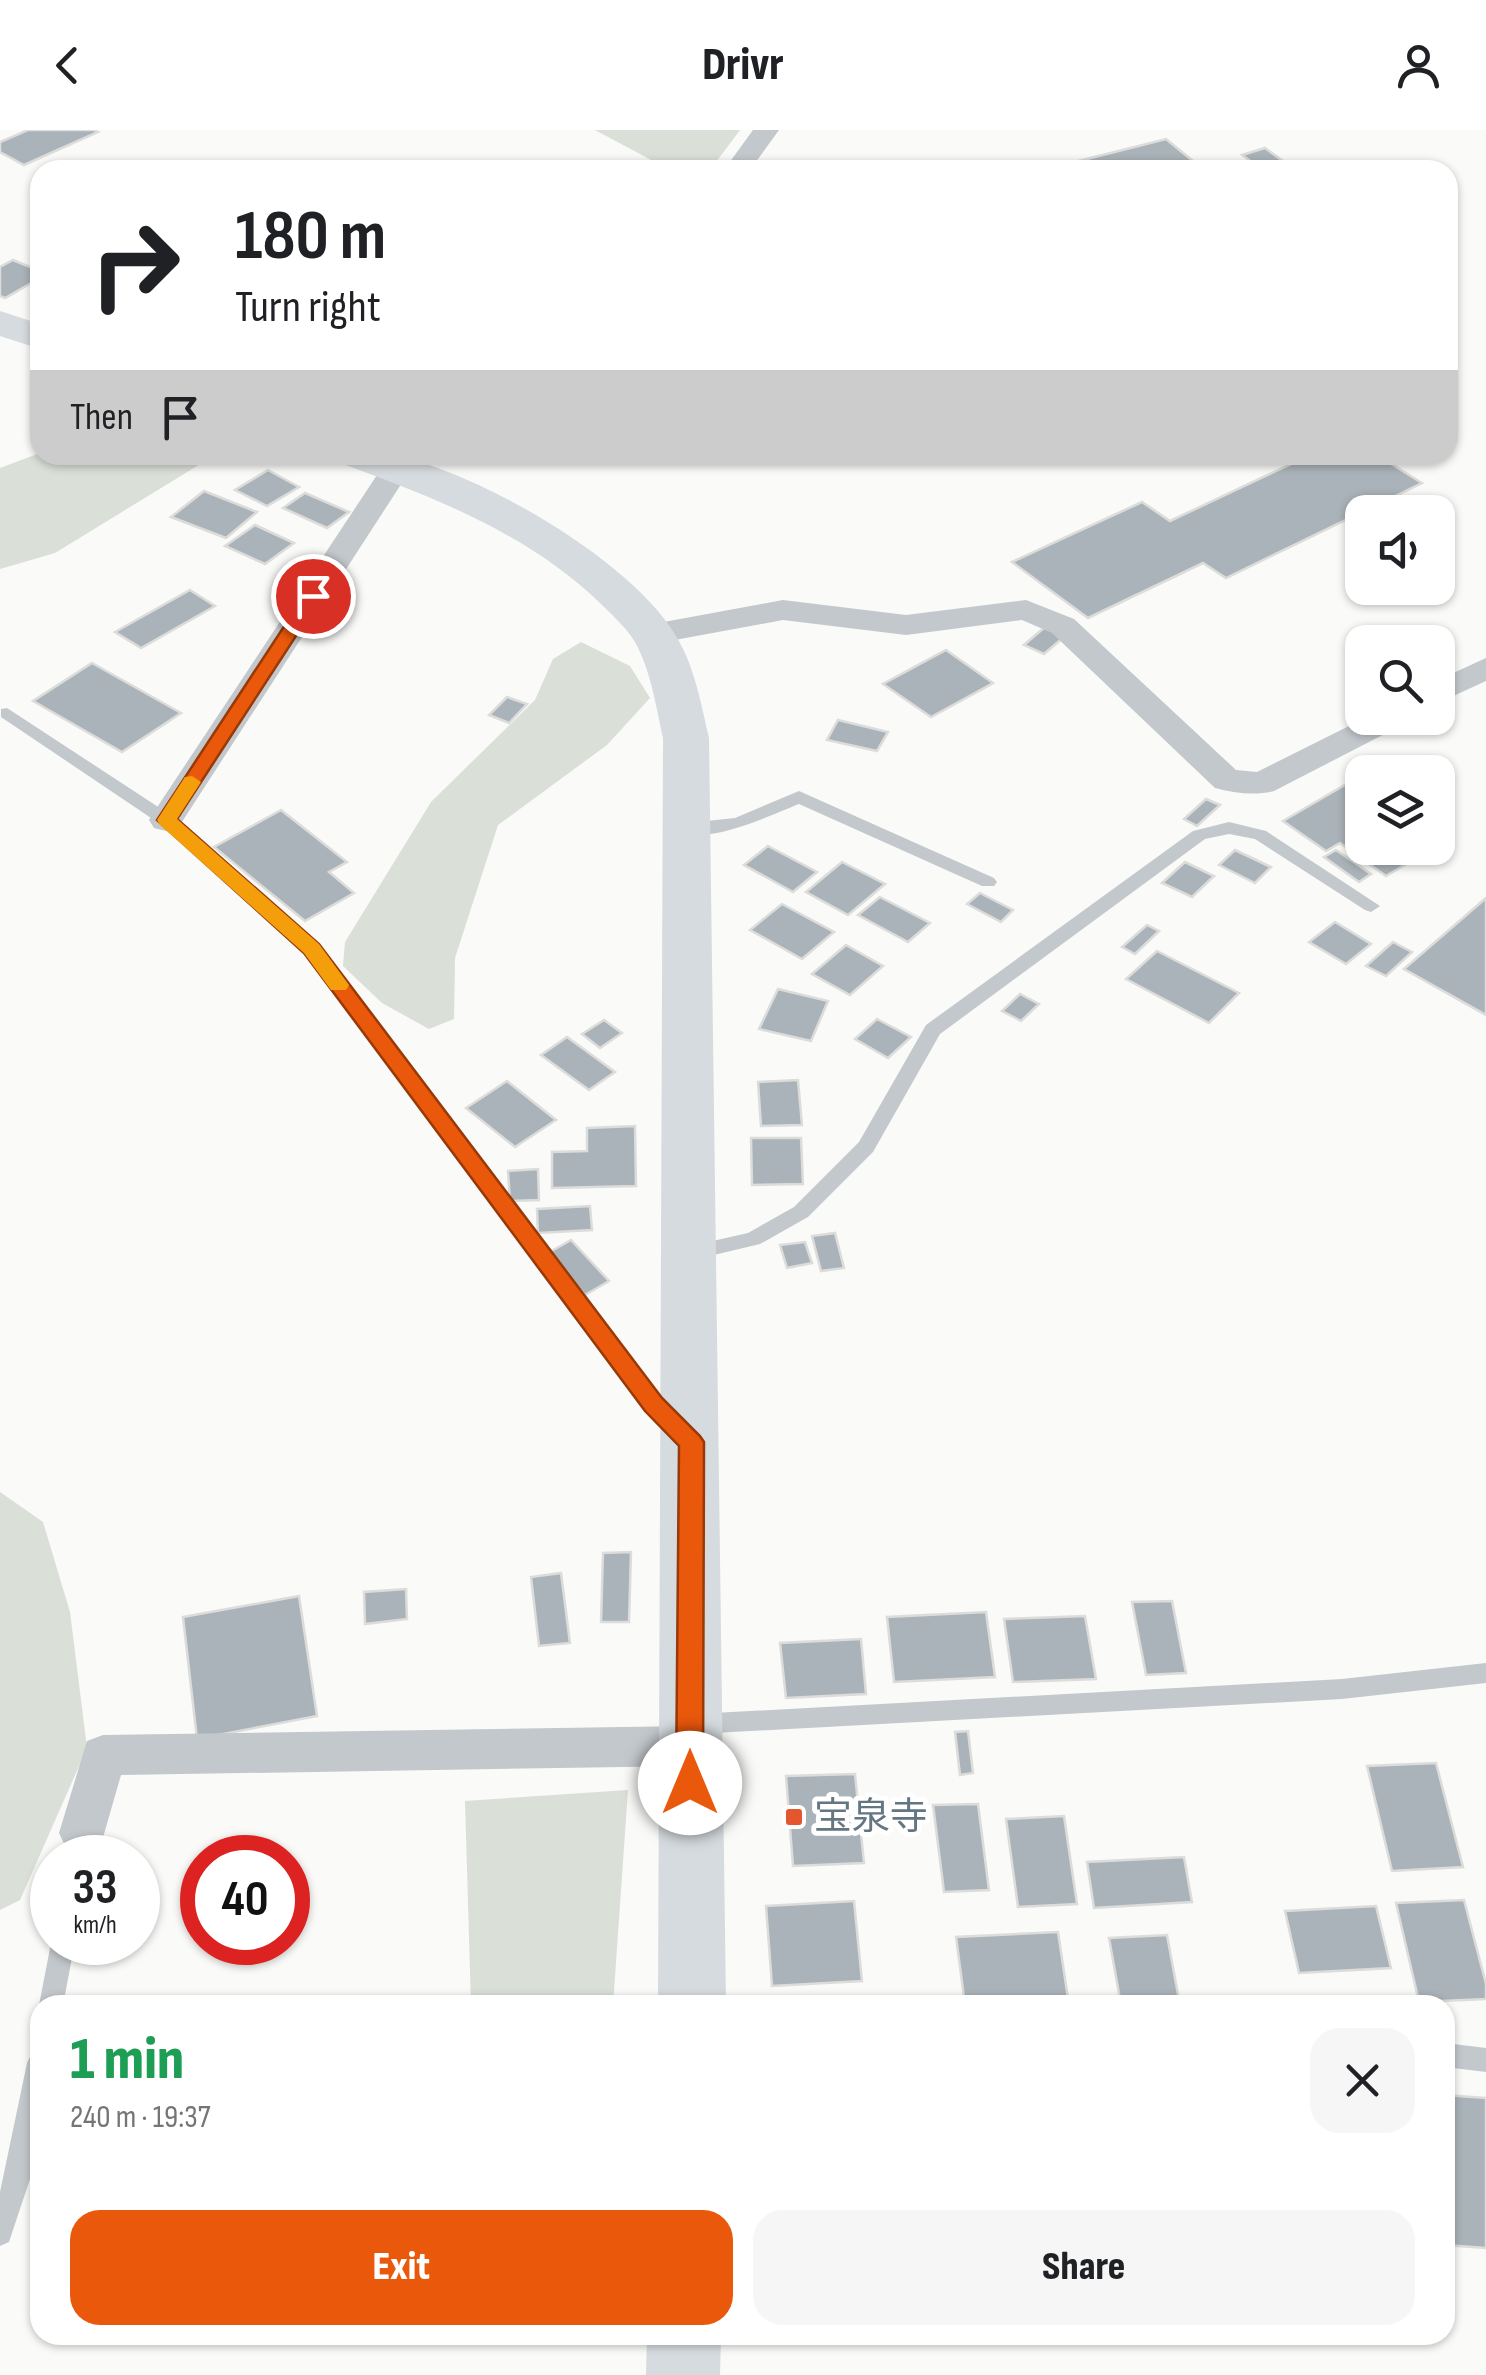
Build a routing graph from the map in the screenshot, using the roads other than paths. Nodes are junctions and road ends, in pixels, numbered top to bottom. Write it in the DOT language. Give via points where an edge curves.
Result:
graph roads {
  1 [pos="766,130"];
  2 [pos="744,160"];
  3 [pos="0,323"];
  4 [pos="30,334"];
  5 [pos="380,465"];
  6 [pos="391,465"];
  7 [pos="652,634"];
  8 [pos="1486,668"];
  9 [pos="1455,684"];
  10 [pos="7,714"];
  11 [pos="1357,735"];
  12 [pos="166,820"];
  13 [pos="687,829"];
  14 [pos="988,882"];
  15 [pos="1371,906"];
  16 [pos="690,1253"];
  17 [pos="692,1442"];
  18 [pos="1486,1674"];
  19 [pos="689,1735"];
  20 [pos="83,1835"];
  21 [pos="58,1965"];
  22 [pos="53,1995"];
  23 [pos="692,1995"];
  24 [pos="1455,2056"];
  25 [pos="1486,2060"];
  26 [pos="30,2115"];
  27 [pos="0,2232"];
  28 [pos="684,2345"];
  29 [pos="682,2375"];
  1 -- 2 [label="street"];
  3 -- 4 [label="street"];
  5 -- 12 [label="street"];
  6 -- 7 [label="street" via="566,550"];
  7 -- 11 [label="street" via="783,610 906,625 1026,610 1063,626 1227,780 1262,783"];
  7 -- 13 [label="street" via="673,680 686,738"];
  8 -- 9 [label="street"];
  10 -- 12 [label="lane"];
  12 -- 17 [label="lane" via="312,948 654,1405"];
  13 -- 14 [label="lane" via="738,823 799,797"];
  13 -- 16 [label="street"];
  15 -- 16 [label="lane" via="1260,835 1229,828 1199,835 933,1030 866,1147 801,1212 753,1240"];
  16 -- 17 [label="street"];
  17 -- 19 [label="street"];
  18 -- 19 [label="lane"];
  19 -- 20 [label="street" via="103,1756"];
  19 -- 23 [label="street"];
  21 -- 22 [label="lane"];
  24 -- 25 [label="lane"];
  26 -- 27 [label="lane"];
  28 -- 29 [label="street"];
}
